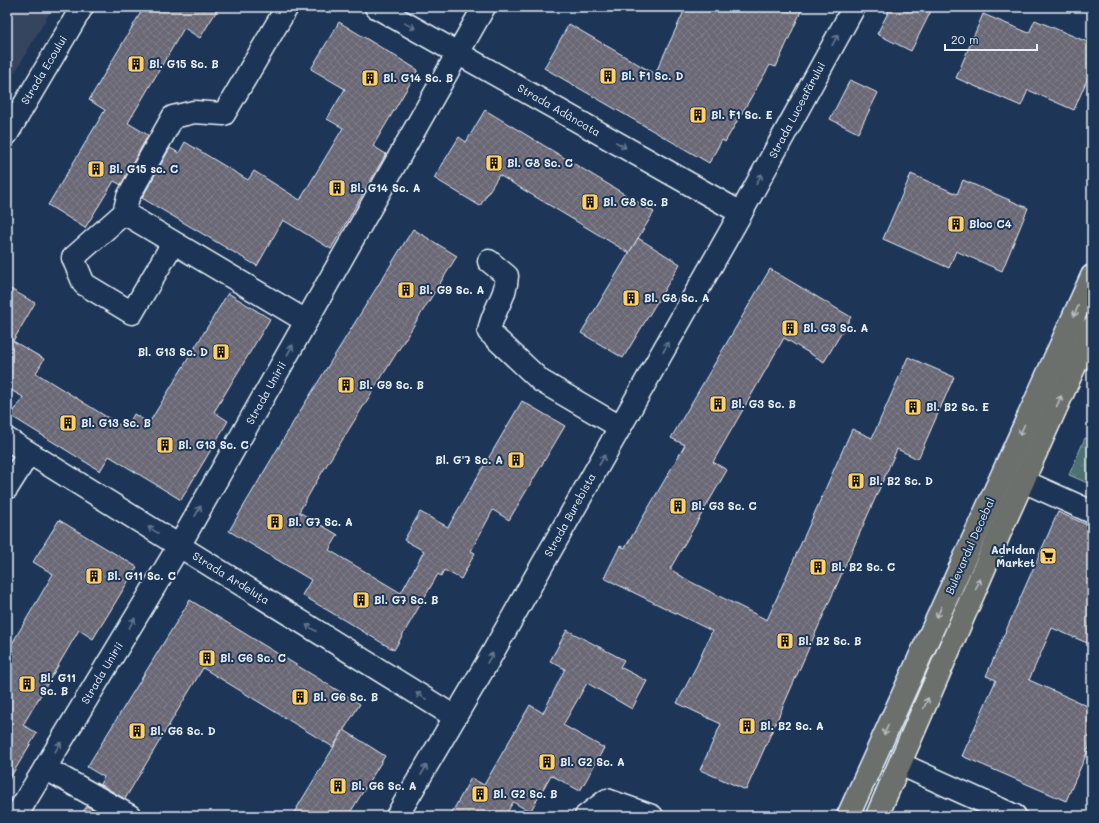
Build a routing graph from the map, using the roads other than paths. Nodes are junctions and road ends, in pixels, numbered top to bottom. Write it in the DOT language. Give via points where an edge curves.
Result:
graph roads {
  1 [pos="82,7"];
  2 [pos="287,7"];
  3 [pos="376,7"];
  4 [pos="484,7"];
  5 [pos="854,7"];
  6 [pos="458,52"];
  7 [pos="7,134"];
  8 [pos="124,213"];
  9 [pos="741,213"];
  10 [pos="173,243"];
  11 [pos="489,261"];
  12 [pos="1092,276"];
  13 [pos="306,321"];
  14 [pos="1092,328"];
  15 [pos="620,427"];
  16 [pos="7,439"];
  17 [pos="29,453"];
  18 [pos="1023,481"];
  19 [pos="7,488"];
  20 [pos="1092,512"];
  21 [pos="179,546"];
  22 [pos="454,717"];
  23 [pos="900,764"];
  24 [pos="45,768"];
  25 [pos="16,816"];
  26 [pos="130,816"];
  27 [pos="397,816"];
  28 [pos="586,816"];
  29 [pos="652,816"];
  30 [pos="848,816"];
  31 [pos="878,816"];
  32 [pos="1015,816"];
  1 -- 7 [label="street, Strada Ecoului"];
  2 -- 8 [label="street" via="224,114 194,112 173,117 128,197"];
  3 -- 6 [label="street, Strada Adâncata, one-way"];
  4 -- 6 [label="street, Strada Unirii"];
  9 -- 5 [label="street, Strada Luceafărului, one-way"];
  6 -- 9 [label="street, Strada Adâncata, one-way"];
  6 -- 13 [label="street, Strada Unirii"];
  8 -- 10 [label="street"];
  8 -- 10 [label="street" via="73,258 84,284 132,313"];
  15 -- 9 [label="street, Strada Burebista, one-way"];
  10 -- 13 [label="street"];
  11 -- 15 [label="street" via="507,276 506,289 490,320 489,332 541,381"];
  12 -- 30 [label="main road, Bulevardul Decebal, one-way"];
  21 -- 13 [label="street, Strada Unirii, one-way"];
  18 -- 14 [label="main road, Bulevardul Decebal, one-way"];
  22 -- 15 [label="street, Strada Burebista, one-way"];
  16 -- 17 [label="street, Strada Ardeluța"];
  17 -- 19 [label="street"];
  21 -- 17 [label="street, Strada Ardeluța, one-way"];
  18 -- 20 [label="street"];
  23 -- 18 [label="main road, Bulevardul Decebal, one-way"];
  22 -- 21 [label="street, Strada Ardeluța, one-way"];
  24 -- 21 [label="street, Strada Unirii, one-way"];
  27 -- 22 [label="street, Strada Burebista, one-way"];
  23 -- 31 [label="main road, Bulevardul Decebal"];
  23 -- 32 [label="street"];
  24 -- 25 [label="street, Strada Unirii"];
  24 -- 26 [label="street"];
  28 -- 29 [label="street" via="607,800"];
}
